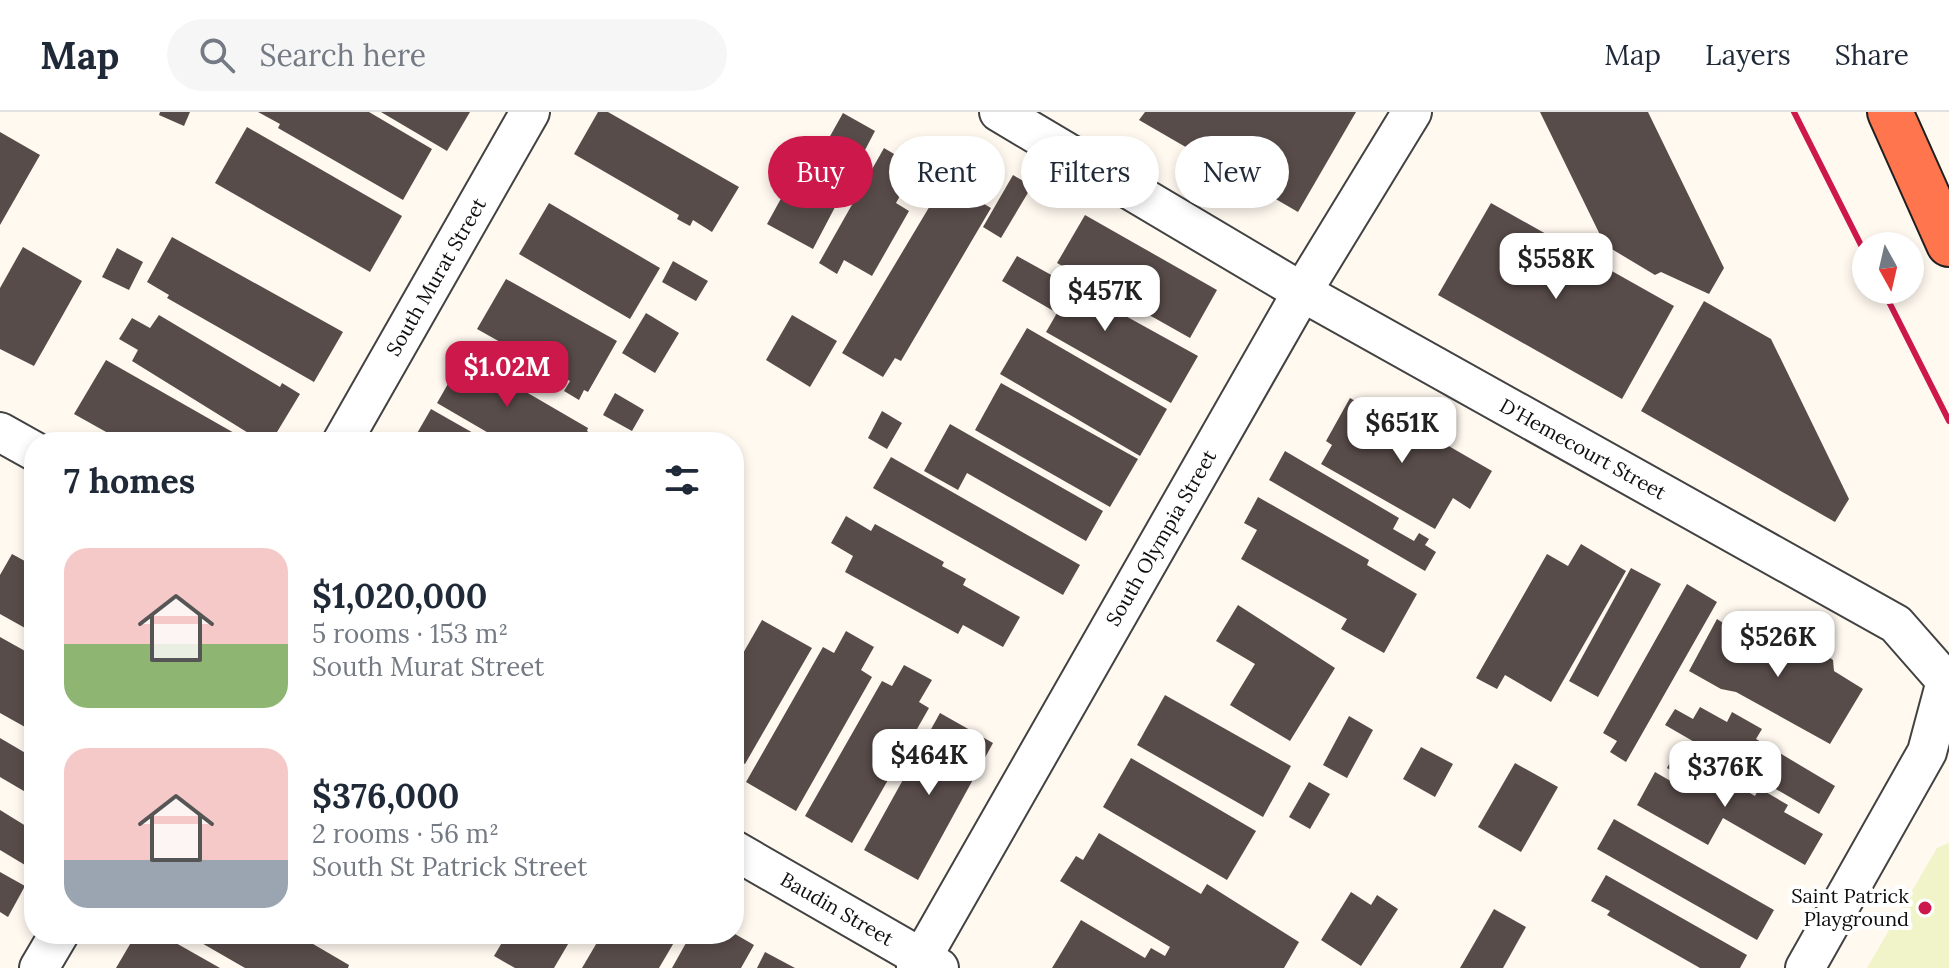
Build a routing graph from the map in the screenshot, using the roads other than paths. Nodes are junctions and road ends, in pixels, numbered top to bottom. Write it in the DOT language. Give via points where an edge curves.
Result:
graph roads {
  1 [pos="530,112"];
  2 [pos="999,112"];
  3 [pos="1412,112"];
  4 [pos="1890,112"];
  5 [pos="1949,244"];
  6 [pos="1302,292"];
  7 [pos="0,432"];
  8 [pos="348,432"];
  9 [pos="24,445"];
  10 [pos="744,856"];
  11 [pos="53,944"];
  12 [pos="926,965"];
  13 [pos="39,968"];
  14 [pos="1805,968"];
  1 -- 8 [label="street, South Murat Street"];
  2 -- 6 [label="street, D'Hemecourt Street"];
  3 -- 6 [label="street, South Olympia Street"];
  4 -- 5 [label="highway"];
  6 -- 12 [label="street, South Olympia Street"];
  6 -- 14 [label="street, D'Hemecourt Street" via="1896,624 1946,681 1927,752"];
  7 -- 9 [label="street"];
  10 -- 12 [label="street, Baudin Street"];
  11 -- 13 [label="street"];
}
